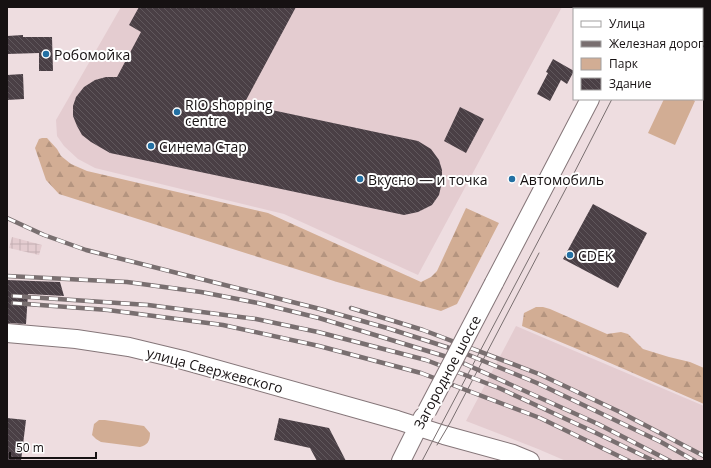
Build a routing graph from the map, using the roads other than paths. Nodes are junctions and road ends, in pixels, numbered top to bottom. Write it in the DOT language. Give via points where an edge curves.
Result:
graph roads {
  1 [pos="589,100"];
  2 [pos="7,333"];
  3 [pos="418,426"];
  4 [pos="401,461"];
  5 [pos="530,461"];
  1 -- 3 [label="street, Загородное шоссе, bridge"];
  2 -- 3 [label="street, улица Свержевского" via="76,338 129,347"];
  3 -- 4 [label="street, Загородное шоссе"];
  3 -- 5 [label="street, улица Свержевского"];
}
